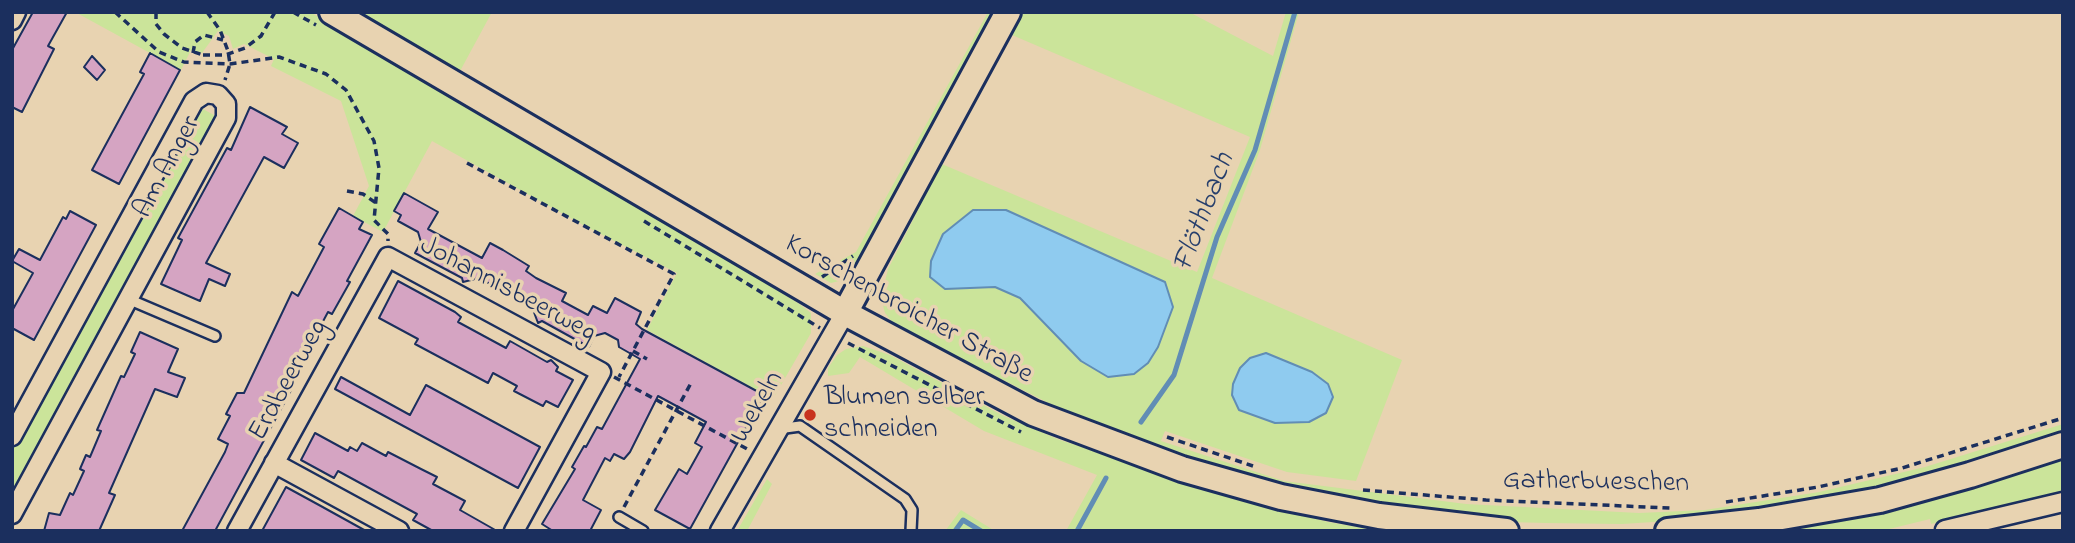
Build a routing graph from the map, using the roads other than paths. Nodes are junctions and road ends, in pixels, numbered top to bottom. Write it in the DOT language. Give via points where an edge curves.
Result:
graph roads {
  1 [pos="16,12"];
  2 [pos="332,12"];
  3 [pos="1008,12"];
  4 [pos="12,20"];
  5 [pos="388,257"];
  6 [pos="128,299"];
  7 [pos="845,313"];
  8 [pos="215,336"];
  9 [pos="776,429"];
  10 [pos="12,436"];
  11 [pos="2063,445"];
  12 [pos="274,463"];
  13 [pos="2063,502"];
  14 [pos="12,514"];
  15 [pos="619,517"];
  16 [pos="1945,530"];
  17 [pos="237,531"];
  18 [pos="399,531"];
  19 [pos="514,531"];
  20 [pos="643,531"];
  21 [pos="720,531"];
  22 [pos="911,531"];
  23 [pos="1506,531"];
  24 [pos="1668,531"];
  1 -- 4 [label="street"];
  2 -- 7 [label="main road, Korschenbroicher Straße"];
  3 -- 7 [label="main road"];
  5 -- 12 [label="street, Erdbeerweg"];
  5 -- 19 [label="street, Johannisbeerweg" via="601,372"];
  6 -- 8 [label="lane"];
  6 -- 10 [label="street, Am Anger" via="226,118 226,104 218,95 206,93 194,101"];
  6 -- 14 [label="street, Am Anger"];
  7 -- 9 [label="street, Wekeln"];
  7 -- 23 [label="main road, Korschenbroicher Straße" via="1032,413 1182,469 1351,512"];
  9 -- 21 [label="street, Wekeln"];
  9 -- 22 [label="lane" via="800,426 905,499 912,508"];
  11 -- 24 [label="main road" via="1880,500 1759,522"];
  12 -- 17 [label="street, Erdbeerweg"];
  12 -- 18 [label="street"];
  13 -- 16 [label="street"];
  15 -- 20 [label="lane"];
}
